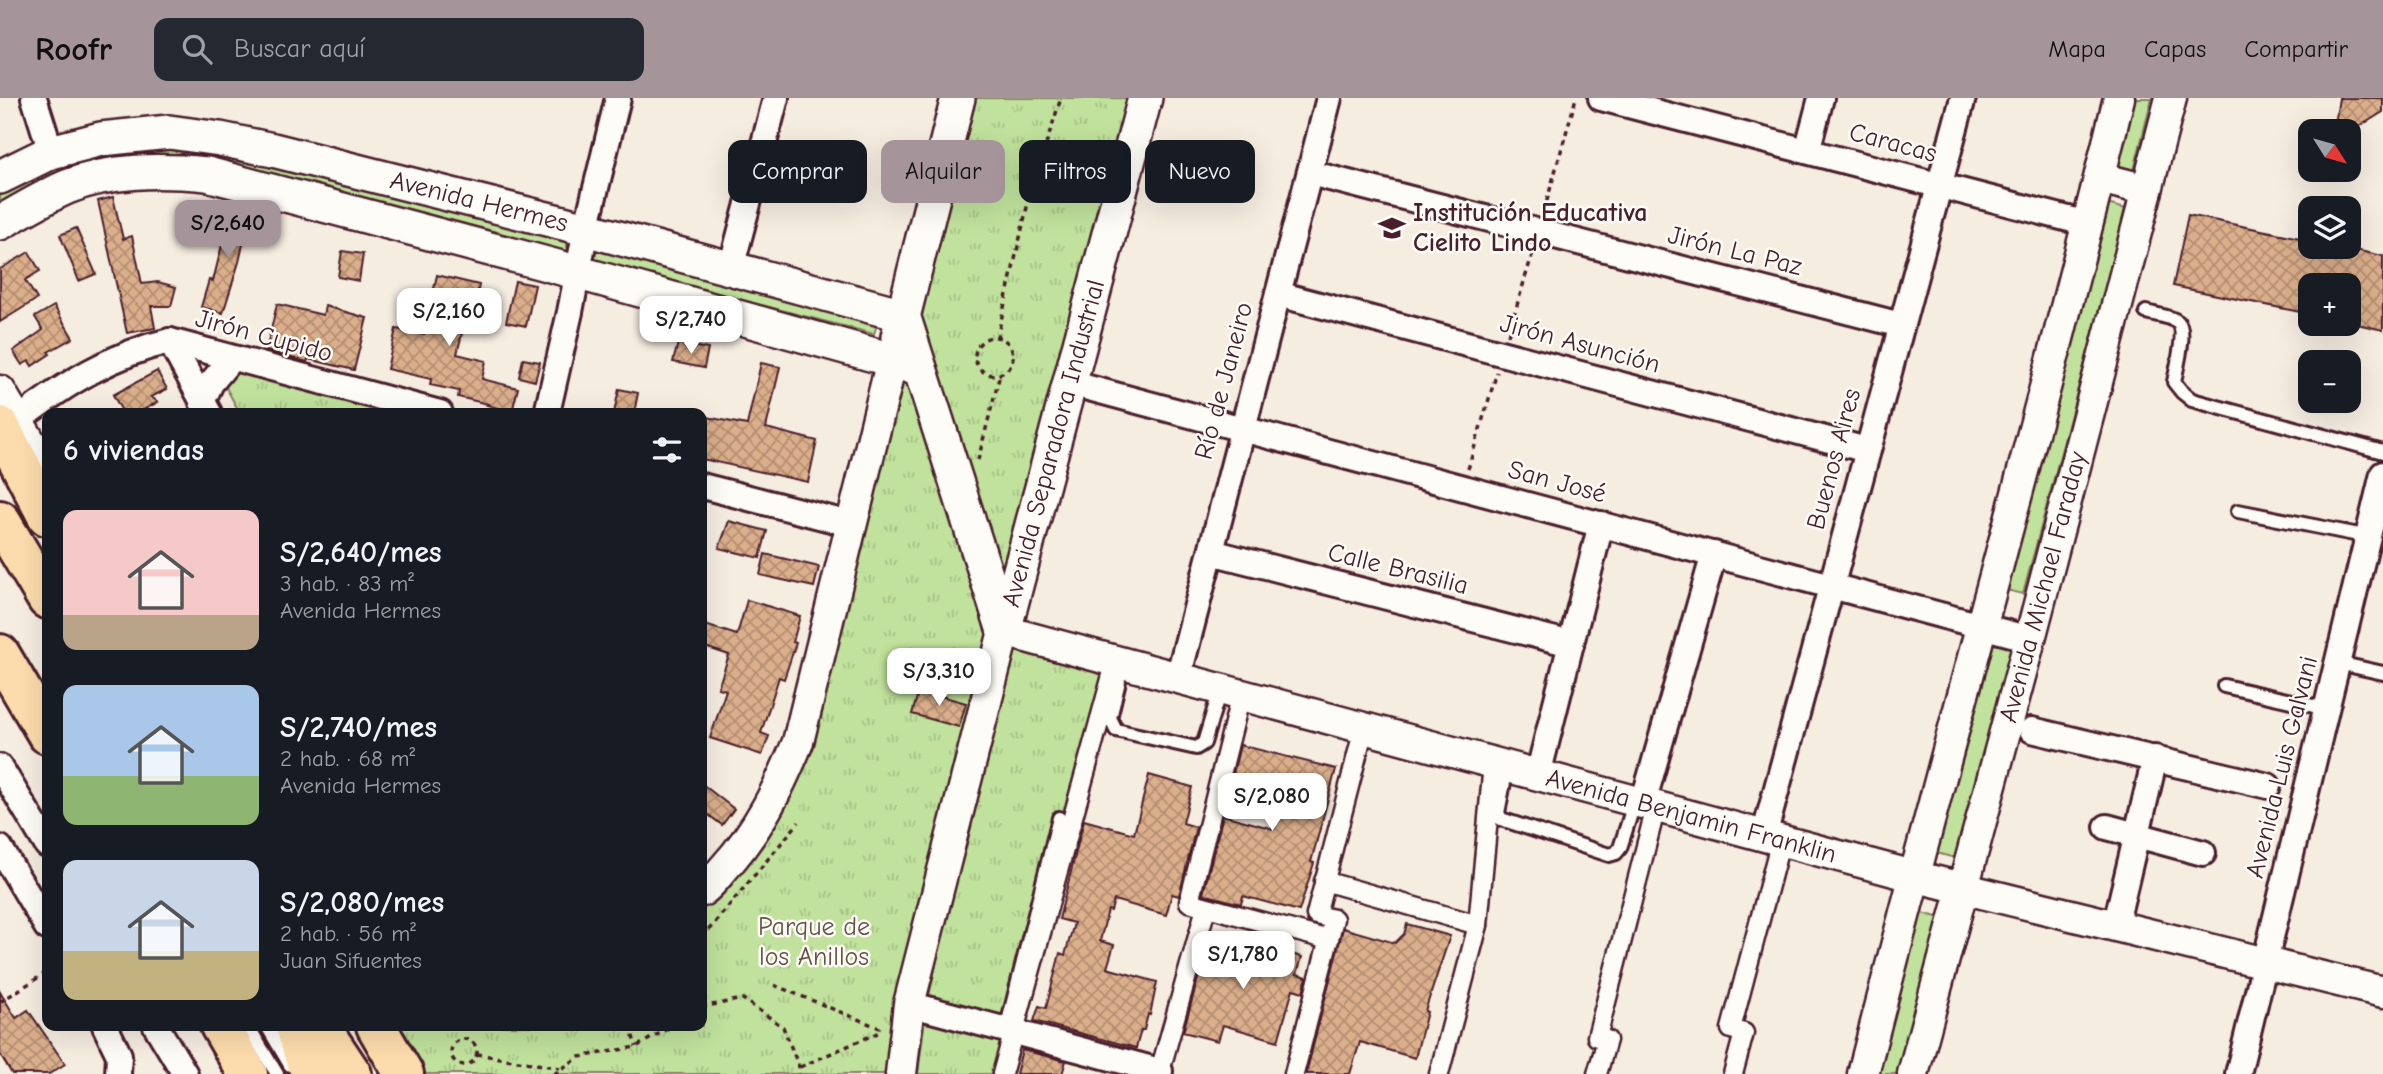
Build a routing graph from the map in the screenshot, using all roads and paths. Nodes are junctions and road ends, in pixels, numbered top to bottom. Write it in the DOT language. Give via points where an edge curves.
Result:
graph roads {
  1 [pos="34,98"];
  2 [pos="618,98"];
  3 [pos="776,98"];
  4 [pos="958,98"];
  5 [pos="1062,98"];
  6 [pos="1145,98"];
  7 [pos="1329,98"];
  8 [pos="1576,98"];
  9 [pos="1605,98"];
  10 [pos="1821,98"];
  11 [pos="1963,98"];
  12 [pos="2119,98"];
  13 [pos="2171,98"];
  14 [pos="1807,151"];
  15 [pos="51,152"];
  16 [pos="1310,173"];
  17 [pos="0,177"];
  18 [pos="2100,178"];
  19 [pos="1939,186"];
  20 [pos="2147,190"];
  21 [pos="0,223"];
  22 [pos="2088,224"];
  23 [pos="586,229"];
  24 [pos="1538,232"];
  25 [pos="731,268"];
  26 [pos="578,273"];
  27 [pos="1278,294"];
  28 [pos="2146,313"];
  29 [pos="903,315"];
  30 [pos="1901,325"];
  31 [pos="997,338"];
  32 [pos="170,341"];
  33 [pos="1502,355"];
  34 [pos="231,359"];
  35 [pos="906,365"];
  36 [pos="1000,374"];
  37 [pos="1070,383"];
  38 [pos="0,391"];
  39 [pos="205,407"];
  40 [pos="421,408"];
  41 [pos="548,408"];
  42 [pos="20,416"];
  43 [pos="1243,429"];
  44 [pos="1867,450"];
  45 [pos="2383,452"];
  46 [pos="42,460"];
  47 [pos="978,461"];
  48 [pos="2383,474"];
  49 [pos="707,487"];
  50 [pos="1463,488"];
  51 [pos="42,497"];
  52 [pos="2238,512"];
  53 [pos="0,520"];
  54 [pos="850,524"];
  55 [pos="1601,524"];
  56 [pos="2369,537"];
  57 [pos="1211,552"];
  58 [pos="1714,554"];
  59 [pos="1830,585"];
  60 [pos="42,591"];
  61 [pos="1981,626"];
  62 [pos="1004,631"];
  63 [pos="2030,639"];
  64 [pos="1571,644"];
  65 [pos="0,654"];
  66 [pos="1120,662"];
  67 [pos="2338,663"];
  68 [pos="2383,673"];
  69 [pos="1178,678"];
  70 [pos="2224,686"];
  71 [pos="1231,692"];
  72 [pos="2327,709"];
  73 [pos="42,725"];
  74 [pos="1364,728"];
  75 [pos="2032,730"];
  76 [pos="2155,758"];
  77 [pos="1500,765"];
  78 [pos="0,767"];
  79 [pos="1538,775"];
  80 [pos="2268,786"];
  81 [pos="1645,804"];
  82 [pos="1059,818"];
  83 [pos="799,822"];
  84 [pos="2107,827"];
  85 [pos="2137,835"];
  86 [pos="42,837"];
  87 [pos="1773,838"];
  88 [pos="0,848"];
  89 [pos="2203,853"];
  90 [pos="1913,876"];
  91 [pos="1324,881"];
  92 [pos="707,884"];
  93 [pos="1961,888"];
  94 [pos="1206,908"];
  95 [pos="42,919"];
  96 [pos="1478,925"];
  97 [pos="2115,926"];
  98 [pos="707,933"];
  99 [pos="1329,940"];
  100 [pos="2264,964"];
  101 [pos="42,975"];
  102 [pos="774,985"];
  103 [pos="2383,992"];
  104 [pos="0,1002"];
  105 [pos="909,1004"];
  106 [pos="707,1006"];
  107 [pos="107,1031"];
  108 [pos="159,1031"];
  109 [pos="223,1031"];
  110 [pos="251,1031"];
  111 [pos="270,1031"];
  112 [pos="296,1031"];
  113 [pos="323,1031"];
  114 [pos="379,1031"];
  115 [pos="631,1031"];
  116 [pos="664,1031"];
  117 [pos="1010,1031"];
  118 [pos="636,1048"];
  119 [pos="477,1054"];
  120 [pos="799,1067"];
  121 [pos="562,1068"];
  122 [pos="1156,1072"];
  123 [pos="118,1074"];
  124 [pos="185,1074"];
  125 [pos="248,1074"];
  126 [pos="277,1074"];
  127 [pos="295,1074"];
  128 [pos="312,1074"];
  129 [pos="352,1074"];
  130 [pos="404,1074"];
  131 [pos="554,1074"];
  132 [pos="799,1074"];
  133 [pos="901,1074"];
  134 [pos="1002,1074"];
  135 [pos="1294,1074"];
  136 [pos="1439,1074"];
  137 [pos="1597,1074"];
  138 [pos="1733,1074"];
  139 [pos="1863,1074"];
  140 [pos="1913,1074"];
  141 [pos="2238,1074"];
  1 -- 15 [label="street"];
  2 -- 23 [label="street"];
  3 -- 25 [label="street"];
  4 -- 29 [label="main road"];
  5 -- 31 [label="path" via="1030,194"];
  6 -- 37 [label="main road, Avenida Separadora Industrial"];
  7 -- 16 [label="street, Río de Janeiro"];
  8 -- 24 [label="path"];
  9 -- 14 [label="street, Caracas"];
  10 -- 14 [label="street"];
  11 -- 19 [label="street, Buenos Aires"];
  12 -- 18 [label="street, Avenida Michael Faraday"];
  13 -- 20 [label="street, Avenida Michael Faraday"];
  14 -- 19 [label="street, Caracas"];
  15 -- 17 [label="main road, Avenida Hermes"];
  15 -- 23 [label="main road, Avenida Hermes" via="134,134 169,132 220,139"];
  16 -- 24 [label="street, Jirón La Paz"];
  16 -- 27 [label="street, Río de Janeiro"];
  18 -- 20 [label="street"];
  18 -- 22 [label="street, Avenida Michael Faraday"];
  19 -- 22 [label="street, Caracas"];
  19 -- 30 [label="street, Buenos Aires"];
  20 -- 63 [label="street, Avenida Michael Faraday"];
  21 -- 26 [label="main road, Avenida Hermes" via="70,186 164,170 207,174"];
  22 -- 61 [label="street, Avenida Michael Faraday"];
  23 -- 25 [label="main road, Avenida Hermes"];
  23 -- 26 [label="street"];
  24 -- 30 [label="street, Jirón La Paz"];
  24 -- 33 [label="path"];
  25 -- 29 [label="main road, Avenida Hermes"];
  26 -- 35 [label="main road, Avenida Hermes"];
  26 -- 41 [label="street"];
  27 -- 33 [label="street, Jirón Asunción"];
  27 -- 43 [label="street, Río de Janeiro"];
  28 -- 45 [label="lane" via="2181,325 2174,382 2192,400"];
  29 -- 35 [label="main road"];
  30 -- 44 [label="street, Buenos Aires"];
  31 -- 36 [label="path" via="1008,344 1012,355"];
  31 -- 36 [label="path" via="980,344 975,355 983,372"];
  32 -- 34 [label="street, Jirón Cupido"];
  32 -- 39 [label="street"];
  32 -- 42 [label="street, Jirón Cupido" via="116,357"];
  33 -- 44 [label="street, Jirón Asunción"];
  33 -- 50 [label="path"];
  34 -- 39 [label="street" via="211,383"];
  34 -- 40 [label="street, Jirón Cupido"];
  35 -- 54 [label="street"];
  35 -- 62 [label="main road"];
  36 -- 47 [label="path"];
  37 -- 43 [label="street, San José"];
  37 -- 62 [label="main road, Avenida Separadora Industrial"];
  38 -- 42 [label="street"];
  42 -- 46 [label="street"];
  42 -- 51 [label="highway"];
  43 -- 50 [label="street, San José"];
  43 -- 57 [label="street, Río de Janeiro"];
  44 -- 59 [label="street, Buenos Aires"];
  48 -- 56 [label="street, Avenida Luis Galvani"];
  49 -- 54 [label="street"];
  50 -- 55 [label="street, San José"];
  52 -- 56 [label="lane"];
  53 -- 60 [label="highway"];
  54 -- 92 [label="street" via="798,742 779,790 733,859"];
  55 -- 58 [label="street, San José"];
  55 -- 64 [label="street"];
  56 -- 67 [label="street, Avenida Luis Galvani"];
  57 -- 64 [label="street, Calle Brasilia"];
  57 -- 69 [label="street, Río de Janeiro"];
  58 -- 59 [label="street, San José"];
  58 -- 81 [label="street"];
  59 -- 61 [label="street, San José"];
  59 -- 87 [label="street, Buenos Aires"];
  61 -- 63 [label="street, San José"];
  61 -- 90 [label="street, Avenida Michael Faraday"];
  62 -- 66 [label="street, Avenida Benjamin Franklin"];
  62 -- 105 [label="street, Avenida Separadora Industrial"];
  63 -- 93 [label="street, Avenida Michael Faraday"];
  64 -- 79 [label="street"];
  65 -- 73 [label="highway"];
  66 -- 69 [label="street, Avenida Benjamin Franklin"];
  66 -- 71 [label="lane" via="1110,718 1116,730 1201,747"];
  66 -- 117 [label="street"];
  67 -- 68 [label="lane"];
  67 -- 72 [label="street, Avenida Luis Galvani"];
  69 -- 71 [label="street, Avenida Benjamin Franklin"];
  70 -- 72 [label="lane"];
  71 -- 74 [label="street, Avenida Benjamin Franklin"];
  71 -- 94 [label="street" via="1189,902"];
  72 -- 100 [label="street, Avenida Luis Galvani"];
  74 -- 77 [label="street, Avenida Benjamin Franklin"];
  74 -- 91 [label="street"];
  75 -- 76 [label="street"];
  76 -- 80 [label="street"];
  76 -- 85 [label="street"];
  77 -- 79 [label="street, Avenida Benjamin Franklin"];
  77 -- 81 [label="lane" via="1501,819 1609,855 1620,848"];
  77 -- 96 [label="street"];
  78 -- 86 [label="street"];
  79 -- 81 [label="street, Avenida Benjamin Franklin"];
  81 -- 87 [label="street, Avenida Benjamin Franklin"];
  81 -- 137 [label="street" via="1597,1037 1607,1040"];
  82 -- 117 [label="lane"];
  83 -- 98 [label="path"];
  84 -- 85 [label="street"];
  85 -- 89 [label="street"];
  85 -- 97 [label="street"];
  87 -- 90 [label="street, Avenida Benjamin Franklin"];
  87 -- 138 [label="street" via="1731,1029 1744,1033"];
  88 -- 95 [label="street"];
  90 -- 93 [label="street, Avenida Benjamin Franklin"];
  90 -- 139 [label="street, Avenida Michael Faraday"];
  91 -- 96 [label="street"];
  91 -- 99 [label="street" via="1315,915 1334,919"];
  93 -- 97 [label="street, Avenida Benjamin Franklin"];
  93 -- 140 [label="street, Avenida Michael Faraday"];
  94 -- 99 [label="street"];
  94 -- 122 [label="street"];
  96 -- 136 [label="street"];
  97 -- 100 [label="street, Avenida Benjamin Franklin"];
  99 -- 135 [label="street"];
  100 -- 103 [label="street, Avenida Benjamin Franklin"];
  100 -- 141 [label="street, Avenida Luis Galvani"];
  101 -- 104 [label="path"];
  102 -- 120 [label="path" via="884,1030"];
  105 -- 117 [label="street"];
  105 -- 133 [label="street, Avenida Separadora Industrial"];
  106 -- 120 [label="path" via="743,999 783,1027"];
  107 -- 123 [label="street" via="119,1055"];
  108 -- 124 [label="street"];
  109 -- 125 [label="highway"];
  110 -- 126 [label="lane"];
  111 -- 127 [label="lane"];
  112 -- 128 [label="highway"];
  113 -- 129 [label="highway"];
  114 -- 130 [label="highway"];
  115 -- 118 [label="path"];
  116 -- 118 [label="path"];
  117 -- 122 [label="street"];
  117 -- 134 [label="street"];
  118 -- 121 [label="path" via="579,1057"];
  119 -- 119 [label="path" via="473,1042 465,1038 454,1042 450,1051 455,1063 464,1066"];
  119 -- 121 [label="path"];
  120 -- 132 [label="path"];
  121 -- 131 [label="path"];
}
